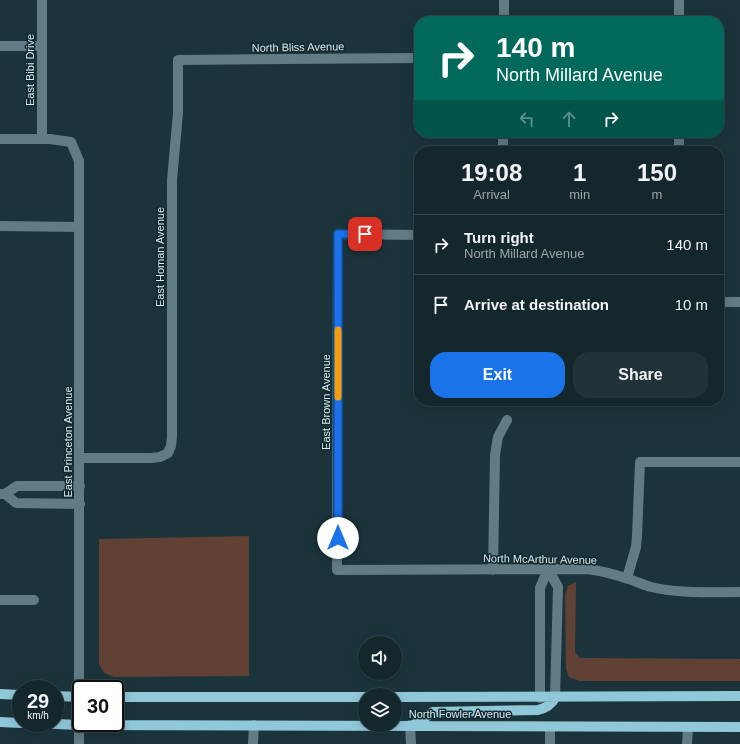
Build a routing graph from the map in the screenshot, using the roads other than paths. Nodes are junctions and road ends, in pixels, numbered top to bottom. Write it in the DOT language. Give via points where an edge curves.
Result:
graph roads {
  1 [pos="42,0"];
  2 [pos="504,0"];
  3 [pos="679,0"];
  4 [pos="504,16"];
  5 [pos="679,16"];
  6 [pos="0,46"];
  7 [pos="42,46"];
  8 [pos="414,58"];
  9 [pos="178,60"];
  10 [pos="0,139"];
  11 [pos="42,139"];
  12 [pos="0,226"];
  13 [pos="79,226"];
  14 [pos="414,235"];
  15 [pos="724,302"];
  16 [pos="740,302"];
  17 [pos="507,420"];
  18 [pos="80,458"];
  19 [pos="740,462"];
  20 [pos="29,486"];
  21 [pos="80,486"];
  22 [pos="3,494"];
  23 [pos="29,504"];
  24 [pos="80,504"];
  25 [pos="548,569"];
  26 [pos="337,570"];
  27 [pos="493,570"];
  28 [pos="627,578"];
  29 [pos="740,592"];
  30 [pos="0,600"];
  31 [pos="34,600"];
  32 [pos="80,680"];
  33 [pos="0,694"];
  34 [pos="12,695"];
  35 [pos="740,696"];
  36 [pos="124,697"];
  37 [pos="358,697"];
  38 [pos="402,697"];
  39 [pos="540,698"];
  40 [pos="555,698"];
  41 [pos="0,722"];
  42 [pos="12,722"];
  43 [pos="124,724"];
  44 [pos="254,725"];
  45 [pos="412,725"];
  46 [pos="550,726"];
  47 [pos="688,727"];
  48 [pos="740,727"];
  49 [pos="79,732"];
  50 [pos="79,744"];
  51 [pos="253,744"];
  52 [pos="411,744"];
  53 [pos="550,744"];
  54 [pos="687,744"];
  1 -- 7 [label="street, East Bibi Drive"];
  2 -- 4 [label="street"];
  3 -- 5 [label="street"];
  6 -- 7 [label="street"];
  7 -- 11 [label="street, East Bibi Drive"];
  8 -- 9 [label="street, North Bliss Avenue"];
  9 -- 18 [label="street, East Homan Avenue" via="178,121 172,180 171,446 168,453 160,457"];
  10 -- 11 [label="street"];
  11 -- 13 [label="street, East Princeton Avenue" via="71,142 79,161"];
  12 -- 13 [label="street"];
  13 -- 18 [label="street, East Princeton Avenue"];
  14 -- 26 [label="street, East Brown Avenue" via="338,234"];
  15 -- 16 [label="street"];
  17 -- 27 [label="street" via="498,437 495,455"];
  18 -- 21 [label="street, East Princeton Avenue"];
  19 -- 28 [label="street" via="640,462 637,536"];
  20 -- 21 [label="street"];
  20 -- 22 [label="street" via="17,486"];
  20 -- 23 [label="street"];
  21 -- 24 [label="street, East Princeton Avenue"];
  22 -- 23 [label="street" via="16,504"];
  23 -- 24 [label="street"];
  24 -- 32 [label="street, East Princeton Avenue"];
  25 -- 27 [label="street, North McArthur Avenue"];
  25 -- 28 [label="street, North McArthur Avenue" via="586,569"];
  25 -- 39 [label="street" via="540,588"];
  25 -- 40 [label="street" via="558,587"];
  26 -- 27 [label="street, North McArthur Avenue"];
  28 -- 29 [label="street, North McArthur Avenue" via="649,587 666,590"];
  30 -- 31 [label="street"];
  33 -- 34 [label="main road"];
  35 -- 40 [label="main road, North Fowler Avenue"];
  36 -- 37 [label="main road"];
  38 -- 39 [label="main road, North Fowler Avenue"];
  39 -- 40 [label="main road, North Fowler Avenue"];
  40 -- 45 [label="main road" via="552,704 538,710 433,712"];
  41 -- 42 [label="main road"];
  43 -- 44 [label="main road, North Fowler Avenue"];
  44 -- 45 [label="main road, North Fowler Avenue"];
  44 -- 51 [label="street"];
  45 -- 46 [label="main road, North Fowler Avenue"];
  45 -- 52 [label="street"];
  46 -- 47 [label="main road, North Fowler Avenue"];
  46 -- 53 [label="street"];
  47 -- 48 [label="main road, North Fowler Avenue"];
  47 -- 54 [label="street"];
  49 -- 50 [label="street, East Princeton Avenue"];
}
